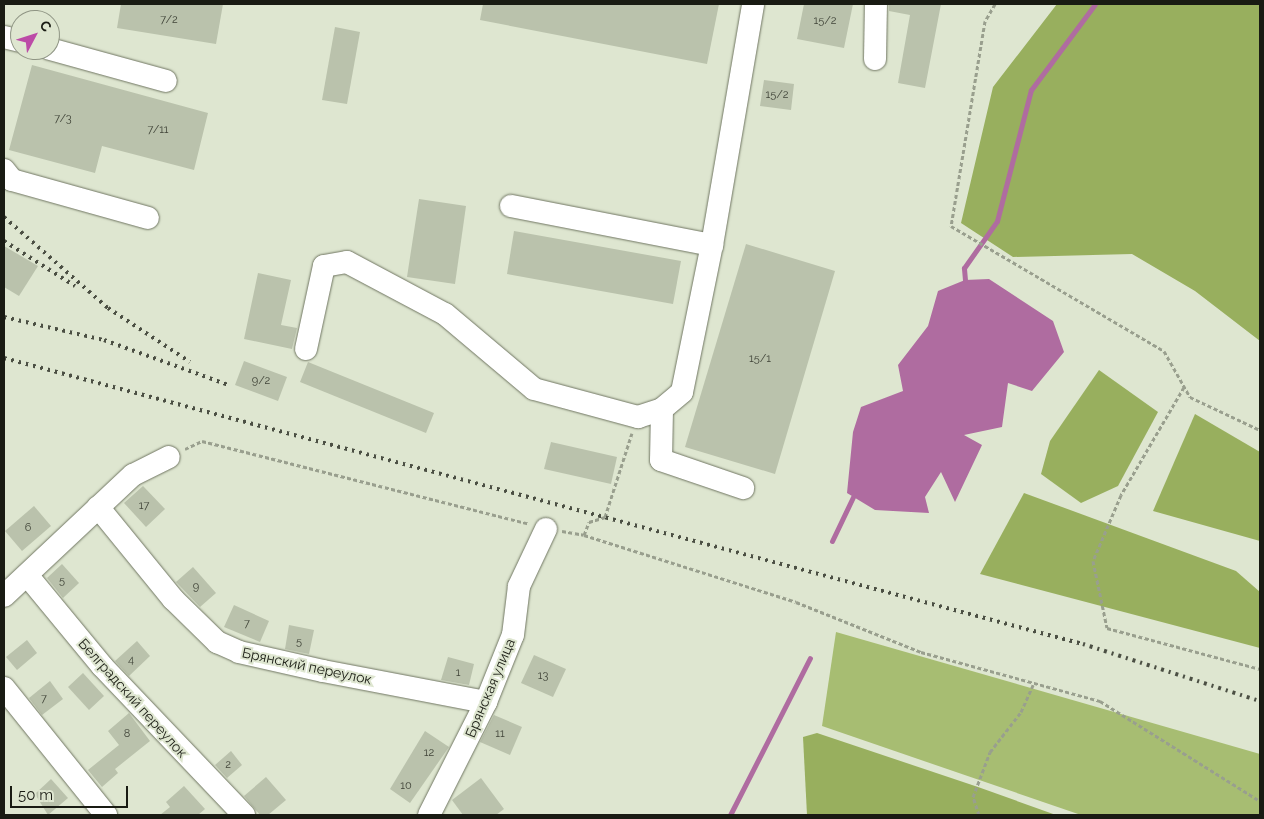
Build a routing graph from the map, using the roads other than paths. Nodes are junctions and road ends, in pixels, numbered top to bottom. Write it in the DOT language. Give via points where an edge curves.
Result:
graph roads {
  1 [pos="753,4"];
  2 [pos="876,4"];
  3 [pos="60,52"];
  4 [pos="875,59"];
  5 [pos="166,81"];
  6 [pos="4,170"];
  7 [pos="511,206"];
  8 [pos="148,218"];
  9 [pos="712,245"];
  10 [pos="306,349"];
  11 [pos="662,409"];
  12 [pos="169,457"];
  13 [pos="743,488"];
  14 [pos="98,507"];
  15 [pos="546,529"];
  16 [pos="27,576"];
  17 [pos="4,596"];
  18 [pos="4,688"];
  19 [pos="486,702"];
  20 [pos="106,815"];
  21 [pos="244,815"];
  22 [pos="429,815"];
  1 -- 9 [label="street"];
  2 -- 4 [label="street"];
  3 -- 5 [label="street"];
  6 -- 8 [label="street" via="12,180"];
  7 -- 9 [label="street"];
  9 -- 11 [label="street" via="682,392"];
  10 -- 11 [label="street" via="324,266 347,262 445,314 534,389 638,417"];
  11 -- 13 [label="street" via="661,460"];
  12 -- 14 [label="street" via="133,475"];
  14 -- 16 [label="street"];
  14 -- 19 [label="street, Брянский переулок" via="167,592 217,642 238,652 323,671"];
  15 -- 19 [label="street, Брянская улица" via="519,586 513,635"];
  16 -- 17 [label="street"];
  16 -- 21 [label="street, Белградский переулок" via="102,666"];
  18 -- 20 [label="street"];
  19 -- 22 [label="street, Брянская улица"];
}
